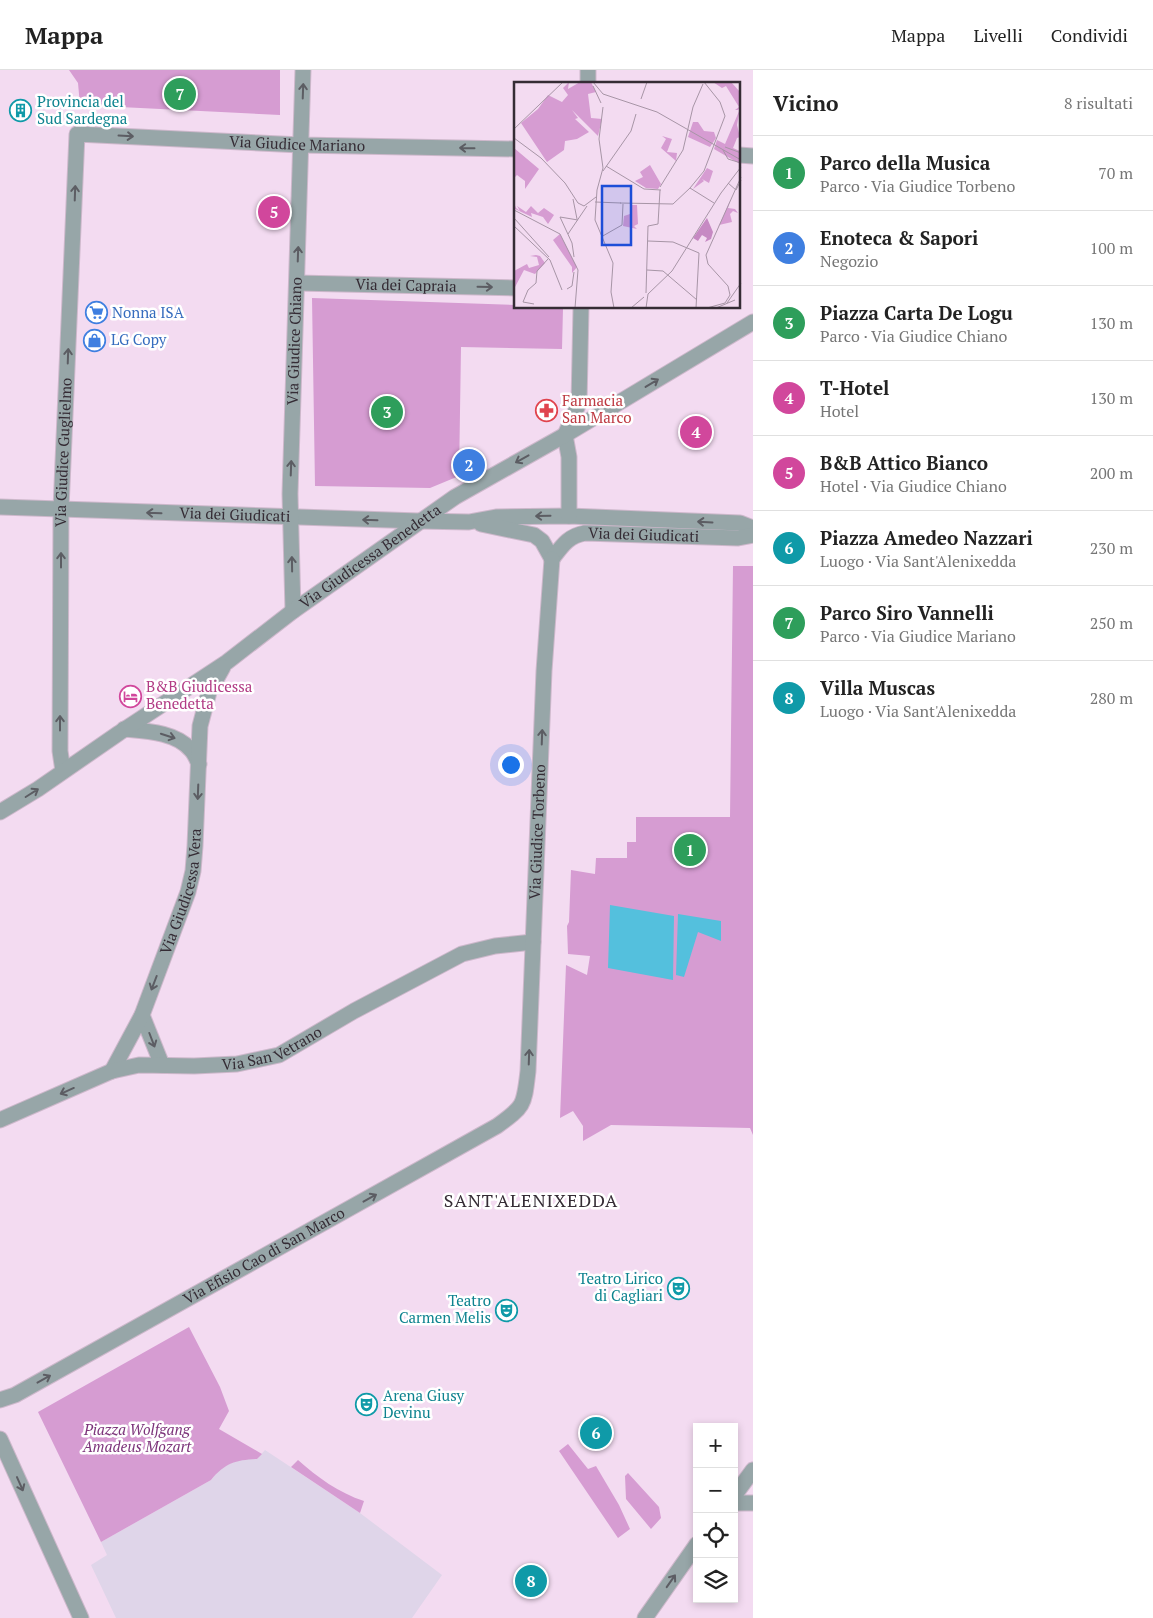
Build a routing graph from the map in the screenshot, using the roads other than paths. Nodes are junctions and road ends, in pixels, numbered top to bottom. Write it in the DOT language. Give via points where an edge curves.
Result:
graph roads {
  1 [pos="303,70"];
  2 [pos="77,134"];
  3 [pos="301,145"];
  4 [pos="514,149"];
  5 [pos="740,155"];
  6 [pos="753,156"];
  7 [pos="297,283"];
  8 [pos="514,288"];
  9 [pos="581,309"];
  10 [pos="753,322"];
  11 [pos="565,435"];
  12 [pos="0,507"];
  13 [pos="62,509"];
  14 [pos="569,516"];
  15 [pos="290,517"];
  16 [pos="419,521"];
  17 [pos="469,522"];
  18 [pos="753,528"];
  19 [pos="753,535"];
  20 [pos="552,559"];
  21 [pos="293,611"];
  22 [pos="227,662"];
  23 [pos="124,729"];
  24 [pos="199,764"];
  25 [pos="63,771"];
  26 [pos="0,812"];
  27 [pos="533,942"];
  28 [pos="142,1015"];
  29 [pos="162,1066"];
  30 [pos="112,1071"];
  31 [pos="523,1105"];
  32 [pos="0,1120"];
  33 [pos="0,1400"];
  34 [pos="0,1439"];
  35 [pos="753,1470"];
  36 [pos="738,1491"];
  37 [pos="738,1503"];
  38 [pos="753,1503"];
  39 [pos="693,1550"];
  40 [pos="81,1618"];
  41 [pos="645,1618"];
  3 -- 1 [label="street, Via Giudice Chiano, one-way"];
  2 -- 3 [label="street, Via Giudice Mariano, one-way"];
  13 -- 2 [label="street, Via Giudice Guglielmo, one-way"];
  4 -- 3 [label="street, Via Giudice Mariano, one-way"];
  7 -- 3 [label="street, Via Giudice Chiano, one-way"];
  5 -- 6 [label="street"];
  7 -- 8 [label="street, Via dei Capraia, one-way"];
  15 -- 7 [label="street, Via Giudice Chiano, one-way"];
  9 -- 11 [label="street" via="579,403"];
  11 -- 10 [label="street, Via Giudicessa Benedetta, one-way"];
  11 -- 14 [label="street" via="569,457"];
  11 -- 16 [label="street, Via Giudicessa Benedetta, one-way" via="463,492"];
  12 -- 13 [label="street, Via dei Giudicati"];
  15 -- 13 [label="street, Via dei Giudicati, one-way"];
  25 -- 13 [label="street, Via Giudice Guglielmo, one-way" via="60,751"];
  14 -- 17 [label="street, Via dei Giudicati, one-way" via="496,517"];
  18 -- 14 [label="street, Via dei Giudicati, one-way" via="740,523"];
  16 -- 15 [label="street, Via dei Giudicati, one-way"];
  21 -- 15 [label="street, Via Giudice Chiano, one-way"];
  16 -- 17 [label="street, Via dei Giudicati"];
  16 -- 21 [label="street, Via Giudicessa Benedetta"];
  17 -- 20 [label="street, Via dei Giudicati" via="534,536 542,541"];
  19 -- 20 [label="street, Via dei Giudicati" via="738,538 585,532 567,540"];
  27 -- 20 [label="street, Via Giudice Torbeno, one-way"];
  21 -- 22 [label="street, Via Giudicessa Benedetta"];
  22 -- 23 [label="street, Via Giudicessa Benedetta"];
  22 -- 24 [label="street, Via Giudicessa Vera" via="209,692 200,726"];
  23 -- 24 [label="street, one-way" via="152,731 180,740 192,750"];
  23 -- 25 [label="street, Via Giudicessa Benedetta"];
  24 -- 28 [label="street, Via Giudicessa Vera, one-way" via="193,871"];
  26 -- 25 [label="street, Via Giudicessa Benedetta, one-way"];
  27 -- 29 [label="street, Via San Vetrano" via="462,954 279,1055 237,1064"];
  31 -- 27 [label="street, Via Giudice Torbeno, one-way" via="528,1071"];
  28 -- 29 [label="street, one-way"];
  28 -- 30 [label="street, Via Giudicessa Vera"];
  29 -- 30 [label="street, Via San Vetrano" via="139,1065"];
  30 -- 32 [label="street, Via San Vetrano, one-way"];
  33 -- 31 [label="street, Via Efisio Cao di San Marco, one-way" via="15,1395 301,1237 497,1126"];
  34 -- 40 [label="street, one-way"];
  35 -- 36 [label="street"];
  37 -- 38 [label="street"];
  41 -- 39 [label="street, one-way"];
}
